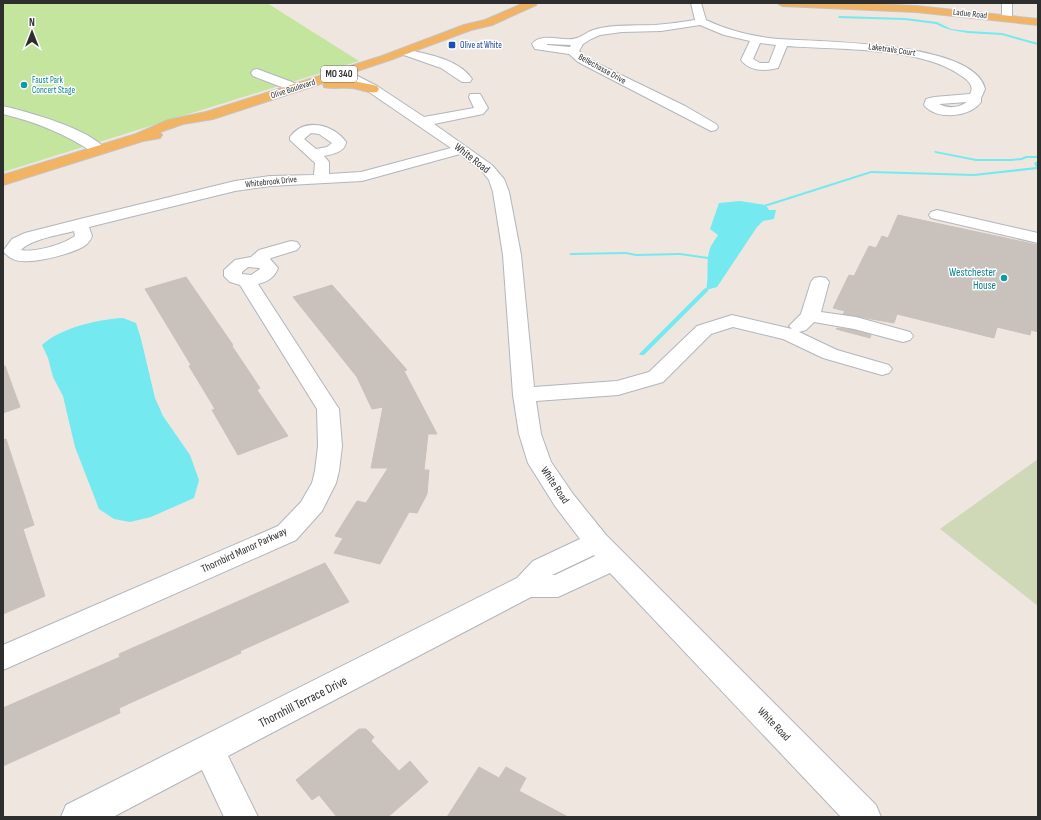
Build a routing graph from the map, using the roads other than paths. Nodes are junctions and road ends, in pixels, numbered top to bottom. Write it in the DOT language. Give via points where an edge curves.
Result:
graph roads {
  1 [pos="514,3"];
  2 [pos="532,3"];
  3 [pos="696,3"];
  4 [pos="782,3"];
  5 [pos="1007,3"];
  6 [pos="825,4"];
  7 [pos="1007,18"];
  8 [pos="701,22"];
  9 [pos="1038,22"];
  10 [pos="468,27"];
  11 [pos="756,40"];
  12 [pos="783,42"];
  13 [pos="405,52"];
  14 [pos="258,73"];
  15 [pos="344,73"];
  16 [pos="466,79"];
  17 [pos="298,88"];
  18 [pos="373,89"];
  19 [pos="475,97"];
  20 [pos="974,98"];
  21 [pos="3,110"];
  22 [pos="421,122"];
  23 [pos="711,127"];
  24 [pos="462,149"];
  25 [pos="99,150"];
  26 [pos="314,154"];
  27 [pos="321,179"];
  28 [pos="3,180"];
  29 [pos="937,215"];
  30 [pos="80,224"];
  31 [pos="1038,238"];
  32 [pos="292,246"];
  33 [pos="820,282"];
  34 [pos="810,316"];
  35 [pos="790,335"];
  36 [pos="903,336"];
  37 [pos="882,369"];
  38 [pos="524,395"];
  39 [pos="605,551"];
  40 [pos="3,658"];
  41 [pos="209,750"];
  42 [pos="78,817"];
  43 [pos="241,817"];
  44 [pos="864,817"];
  1 -- 10 [label="main road, Olive Boulevard / MO 340" via="474,21"];
  2 -- 10 [label="main road, Olive Boulevard / MO 340" via="488,23"];
  3 -- 8 [label="street"];
  4 -- 6 [label="main road, Ladue Road"];
  5 -- 7 [label="street"];
  6 -- 7 [label="main road, Ladue Road"];
  7 -- 9 [label="main road, Ladue Road"];
  8 -- 11 [label="street, Laketrails Court"];
  8 -- 23 [label="street, Bellechasse Drive" via="610,30 588,36 576,46 576,56"];
  10 -- 13 [label="main road, Olive Boulevard / MO 340"];
  11 -- 12 [label="street, Laketrails Court"];
  11 -- 12 [label="street" via="747,60 751,64 761,66 774,65"];
  12 -- 20 [label="street, Laketrails Court" via="880,47 921,54 956,67 973,78 979,88 979,93"];
  13 -- 15 [label="main road, Olive Boulevard / MO 340"];
  13 -- 16 [label="street" via="444,63 456,69"];
  14 -- 17 [label="street"];
  15 -- 17 [label="main road, Olive Boulevard / MO 340"];
  15 -- 18 [label="street, White Road"];
  17 -- 18 [label="main road" via="350,83"];
  17 -- 25 [label="main road, Olive Boulevard / MO 340" via="208,116 197,124 167,134 140,137"];
  18 -- 22 [label="street, White Road"];
  19 -- 22 [label="street" via="481,108 478,111"];
  21 -- 25 [label="street" via="62,128"];
  22 -- 24 [label="street, White Road"];
  24 -- 27 [label="street, Whitebrook Drive" via="362,176"];
  24 -- 38 [label="street, White Road" via="487,168 496,179 501,192 512,255"];
  25 -- 28 [label="main road, Olive Boulevard / MO 340"];
  26 -- 27 [label="street" via="322,162"];
  27 -- 30 [label="street, Whitebrook Drive" via="253,182"];
  29 -- 31 [label="street"];
  32 -- 40 [label="street, Thornbird Manor Parkway" via="265,254 251,271 328,409 331,432 330,457 325,480 312,506 287,533"];
  33 -- 34 [label="street"];
  34 -- 35 [label="street"];
  34 -- 36 [label="street" via="856,323"];
  35 -- 37 [label="street" via="830,354"];
  35 -- 38 [label="street" via="732,321 704,330 656,376 618,388"];
  38 -- 39 [label="street, White Road" via="530,434 540,463 564,500"];
  39 -- 41 [label="street, Thornhill Terrace Drive" via="558,586 527,586"];
  39 -- 44 [label="street, White Road"];
  41 -- 42 [label="street, Thornhill Terrace Drive"];
  41 -- 43 [label="street"];
}
